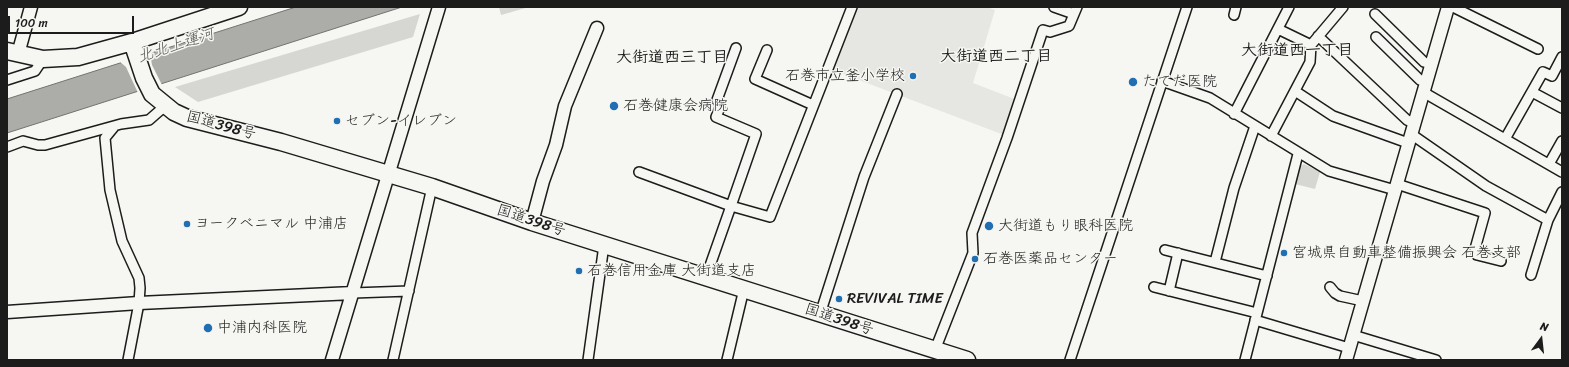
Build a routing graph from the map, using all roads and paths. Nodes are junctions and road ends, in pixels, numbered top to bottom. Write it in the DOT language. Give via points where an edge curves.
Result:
graph roads {
  1 [pos="31,7"];
  2 [pos="239,7"];
  3 [pos="852,7"];
  4 [pos="1054,7"];
  5 [pos="1187,7"];
  6 [pos="1289,7"];
  7 [pos="1448,7"];
  8 [pos="1453,7"];
  9 [pos="1341,8"];
  10 [pos="439,9"];
  11 [pos="1075,10"];
  12 [pos="1375,14"];
  13 [pos="597,28"];
  14 [pos="1278,29"];
  15 [pos="1318,36"];
  16 [pos="1376,37"];
  17 [pos="1311,45"];
  18 [pos="134,47"];
  19 [pos="736,48"];
  20 [pos="1538,49"];
  21 [pos="767,50"];
  22 [pos="12,53"];
  23 [pos="1562,58"];
  24 [pos="43,59"];
  25 [pos="1431,64"];
  26 [pos="7,80"];
  27 [pos="1162,81"];
  28 [pos="1425,87"];
  29 [pos="1295,91"];
  30 [pos="1532,92"];
  31 [pos="897,94"];
  32 [pos="165,106"];
  33 [pos="813,106"];
  34 [pos="1562,108"];
  35 [pos="1234,114"];
  36 [pos="1255,126"];
  37 [pos="114,127"];
  38 [pos="1411,134"];
  39 [pos="1271,136"];
  40 [pos="1505,139"];
  41 [pos="1562,141"];
  42 [pos="7,146"];
  43 [pos="1298,154"];
  44 [pos="1549,164"];
  45 [pos="639,172"];
  46 [pos="1562,172"];
  47 [pos="389,174"];
  48 [pos="432,187"];
  49 [pos="1396,187"];
  50 [pos="1562,192"];
  51 [pos="731,206"];
  52 [pos="1548,220"];
  53 [pos="532,222"];
  54 [pos="604,245"];
  55 [pos="1165,250"];
  56 [pos="1178,253"];
  57 [pos="1501,261"];
  58 [pos="1215,262"];
  59 [pos="1531,275"];
  60 [pos="1267,276"];
  61 [pos="706,277"];
  62 [pos="1154,287"];
  63 [pos="1330,287"];
  64 [pos="744,289"];
  65 [pos="409,291"];
  66 [pos="1169,291"];
  67 [pos="353,293"];
  68 [pos="1363,302"];
  69 [pos="139,304"];
  70 [pos="7,312"];
  71 [pos="822,315"];
  72 [pos="1256,316"];
  73 [pos="1353,335"];
  74 [pos="1349,348"];
  75 [pos="935,350"];
  76 [pos="128,360"];
  77 [pos="332,360"];
  78 [pos="393,360"];
  79 [pos="588,360"];
  80 [pos="727,360"];
  81 [pos="967,360"];
  82 [pos="1070,360"];
  83 [pos="1245,360"];
  84 [pos="1346,360"];
  85 [pos="1436,360"];
  1 -- 22 [label="street"];
  2 -- 18 [label="highway"];
  3 -- 33 [label="street"];
  4 -- 11 [label="street"];
  5 -- 27 [label="street"];
  6 -- 14 [label="street"];
  7 -- 25 [label="street"];
  8 -- 20 [label="street"];
  9 -- 15 [label="street"];
  10 -- 47 [label="street"];
  11 -- 75 [label="street" via="1069,26 1050,32 1043,30 972,233 973,253"];
  12 -- 25 [label="street" via="1424,62"];
  13 -- 53 [label="street" via="565,106 556,145"];
  14 -- 17 [label="street"];
  14 -- 35 [label="street"];
  15 -- 17 [label="street"];
  15 -- 38 [label="street" via="1407,120"];
  16 -- 28 [label="street"];
  17 -- 29 [label="street" via="1310,62"];
  18 -- 24 [label="highway" via="78,57"];
  18 -- 32 [label="highway, 国道398号" via="152,94"];
  19 -- 51 [label="street" via="717,100 721,104 716,118 756,134"];
  21 -- 33 [label="street" via="755,79"];
  22 -- 24 [label="highway"];
  23 -- 30 [label="street" via="1552,76 1543,72"];
  24 -- 26 [label="street" via="35,71"];
  25 -- 28 [label="street"];
  27 -- 35 [label="street" via="1210,98"];
  27 -- 82 [label="street"];
  28 -- 38 [label="street"];
  28 -- 40 [label="street"];
  29 -- 38 [label="street" via="1333,116"];
  29 -- 39 [label="street"];
  30 -- 34 [label="street"];
  30 -- 40 [label="street"];
  31 -- 71 [label="street" via="864,177 822,308"];
  32 -- 37 [label="street" via="149,120"];
  32 -- 47 [label="highway, 国道398号" via="187,118 260,136"];
  33 -- 51 [label="street" via="770,217"];
  35 -- 36 [label="street"];
  36 -- 39 [label="street"];
  36 -- 58 [label="street" via="1234,188"];
  37 -- 42 [label="street" via="45,145 23,141"];
  37 -- 69 [label="street" via="105,138 110,190 122,241 139,278"];
  38 -- 49 [label="street"];
  38 -- 52 [label="street" via="1486,186"];
  39 -- 43 [label="street"];
  40 -- 44 [label="street"];
  41 -- 44 [label="street"];
  43 -- 49 [label="street" via="1329,171"];
  43 -- 60 [label="street"];
  44 -- 46 [label="street"];
  45 -- 51 [label="street"];
  47 -- 48 [label="highway, 国道398号"];
  47 -- 67 [label="street"];
  48 -- 53 [label="highway, 国道398号"];
  48 -- 65 [label="street"];
  49 -- 57 [label="street" via="1485,213 1475,249 1477,255"];
  49 -- 68 [label="street"];
  50 -- 52 [label="street"];
  51 -- 61 [label="street"];
  52 -- 59 [label="street"];
  53 -- 54 [label="highway, 国道398号"];
  54 -- 61 [label="highway, 国道398号"];
  54 -- 79 [label="street"];
  55 -- 56 [label="street"];
  56 -- 58 [label="street"];
  56 -- 66 [label="street"];
  58 -- 60 [label="street"];
  60 -- 72 [label="street"];
  61 -- 64 [label="highway, 国道398号"];
  62 -- 66 [label="street"];
  63 -- 68 [label="street" via="1340,296"];
  64 -- 71 [label="highway, 国道398号"];
  64 -- 80 [label="street"];
  65 -- 67 [label="street"];
  65 -- 78 [label="street"];
  66 -- 72 [label="street"];
  67 -- 69 [label="street"];
  67 -- 77 [label="street"];
  68 -- 73 [label="street"];
  69 -- 70 [label="street"];
  69 -- 76 [label="street"];
  71 -- 75 [label="highway, 国道398号"];
  72 -- 74 [label="street"];
  72 -- 83 [label="street"];
  73 -- 74 [label="street"];
  73 -- 85 [label="street"];
  74 -- 84 [label="street"];
  75 -- 81 [label="highway, 国道398号"];
}
